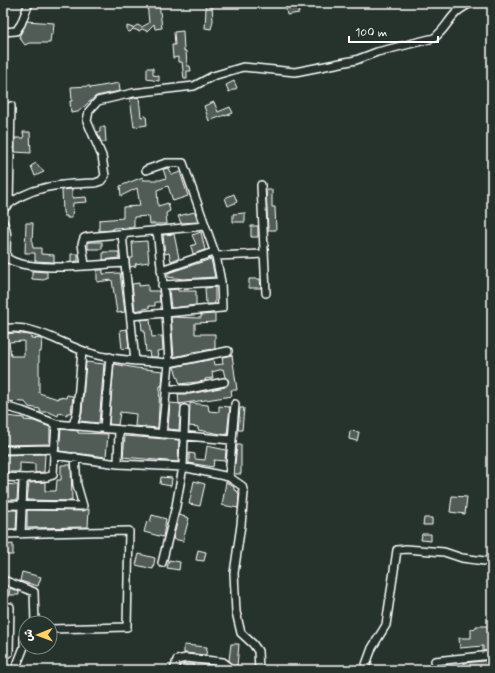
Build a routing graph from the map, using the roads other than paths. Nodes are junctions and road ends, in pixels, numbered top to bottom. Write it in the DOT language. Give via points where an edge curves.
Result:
graph roads {
  1 [pos="30,3"];
  2 [pos="472,3"];
  3 [pos="3,32"];
  4 [pos="11,106"];
  5 [pos="7,157"];
  6 [pos="146,170"];
  7 [pos="261,186"];
  8 [pos="9,204"];
  9 [pos="3,209"];
  10 [pos="3,222"];
  11 [pos="205,226"];
  12 [pos="157,230"];
  13 [pos="122,234"];
  14 [pos="215,254"];
  15 [pos="264,254"];
  16 [pos="125,262"];
  17 [pos="85,265"];
  18 [pos="161,270"];
  19 [pos="221,282"];
  20 [pos="162,285"];
  21 [pos="266,293"];
  22 [pos="166,312"];
  23 [pos="132,316"];
  24 [pos="3,329"];
  25 [pos="82,351"];
  26 [pos="228,351"];
  27 [pos="110,357"];
  28 [pos="135,361"];
  29 [pos="169,363"];
  30 [pos="224,382"];
  31 [pos="166,389"];
  32 [pos="234,404"];
  33 [pos="3,406"];
  34 [pos="185,409"];
  35 [pos="56,424"];
  36 [pos="73,425"];
  37 [pos="104,428"];
  38 [pos="119,430"];
  39 [pos="162,434"];
  40 [pos="184,436"];
  41 [pos="231,440"];
  42 [pos="3,450"];
  43 [pos="54,452"];
  44 [pos="75,458"];
  45 [pos="118,464"];
  46 [pos="183,467"];
  47 [pos="3,477"];
  48 [pos="229,477"];
  49 [pos="26,478"];
  50 [pos="21,505"];
  51 [pos="3,506"];
  52 [pos="3,534"];
  53 [pos="21,534"];
  54 [pos="492,562"];
  55 [pos="162,563"];
  56 [pos="3,580"];
  57 [pos="3,607"];
  58 [pos="35,615"];
  59 [pos="6,629"];
  60 [pos="58,629"];
  61 [pos="3,652"];
  62 [pos="21,655"];
  63 [pos="492,655"];
  64 [pos="435,661"];
  65 [pos="14,670"];
  66 [pos="174,670"];
  67 [pos="227,670"];
  68 [pos="259,670"];
  69 [pos="364,670"];
  1 -- 3 [label="street" via="16,31"];
  2 -- 8 [label="street" via="453,14 440,34 434,38 356,60 295,72 243,67 213,76 194,86 133,93 98,102 89,111 87,121 102,156 105,176 101,181 53,185 24,195"];
  4 -- 5 [label="street"];
  5 -- 8 [label="street"];
  6 -- 11 [label="street" via="166,163 182,163"];
  7 -- 15 [label="street"];
  8 -- 9 [label="street"];
  10 -- 17 [label="street" via="7,236 6,254 11,261 34,266"];
  11 -- 12 [label="street"];
  11 -- 14 [label="street"];
  12 -- 13 [label="street"];
  12 -- 18 [label="street"];
  13 -- 16 [label="street"];
  13 -- 17 [label="street" via="84,238 82,244"];
  14 -- 15 [label="street"];
  14 -- 18 [label="street"];
  14 -- 19 [label="street"];
  15 -- 21 [label="street"];
  16 -- 17 [label="street"];
  16 -- 23 [label="street"];
  18 -- 20 [label="street"];
  19 -- 20 [label="street"];
  19 -- 22 [label="street" via="222,308"];
  20 -- 22 [label="street"];
  22 -- 23 [label="street"];
  22 -- 29 [label="street"];
  23 -- 28 [label="street"];
  24 -- 25 [label="street" via="22,327"];
  25 -- 27 [label="street"];
  25 -- 36 [label="street" via="77,412"];
  26 -- 29 [label="street"];
  27 -- 28 [label="street"];
  27 -- 37 [label="street"];
  28 -- 29 [label="street"];
  29 -- 31 [label="street"];
  30 -- 31 [label="street" via="189,389"];
  31 -- 39 [label="street"];
  32 -- 41 [label="street"];
  33 -- 35 [label="street"];
  34 -- 40 [label="street"];
  35 -- 36 [label="street"];
  35 -- 43 [label="street"];
  36 -- 37 [label="street"];
  37 -- 38 [label="street"];
  38 -- 39 [label="street"];
  38 -- 45 [label="street"];
  39 -- 40 [label="street"];
  40 -- 41 [label="street"];
  40 -- 46 [label="street"];
  41 -- 48 [label="street"];
  42 -- 43 [label="street"];
  43 -- 44 [label="street"];
  43 -- 49 [label="street" via="53,475"];
  44 -- 45 [label="street"];
  44 -- 50 [label="street" via="77,485 83,506"];
  45 -- 46 [label="street"];
  46 -- 48 [label="street"];
  46 -- 55 [label="street"];
  47 -- 49 [label="street"];
  48 -- 68 [label="street" via="242,486 244,493 234,573 238,626 241,633 258,651"];
  49 -- 50 [label="street" via="23,482"];
  50 -- 51 [label="street"];
  50 -- 53 [label="street"];
  52 -- 53 [label="street"];
  53 -- 60 [label="street" via="129,531 127,627"];
  54 -- 69 [label="street" via="462,558 444,552 397,550 386,625 372,648"];
  56 -- 58 [label="street" via="34,592"];
  57 -- 59 [label="street" via="10,607"];
  59 -- 61 [label="street" via="9,653"];
  62 -- 65 [label="street"];
  63 -- 64 [label="street"];
  66 -- 67 [label="street" via="177,660 186,658 223,662 227,664"];
}
